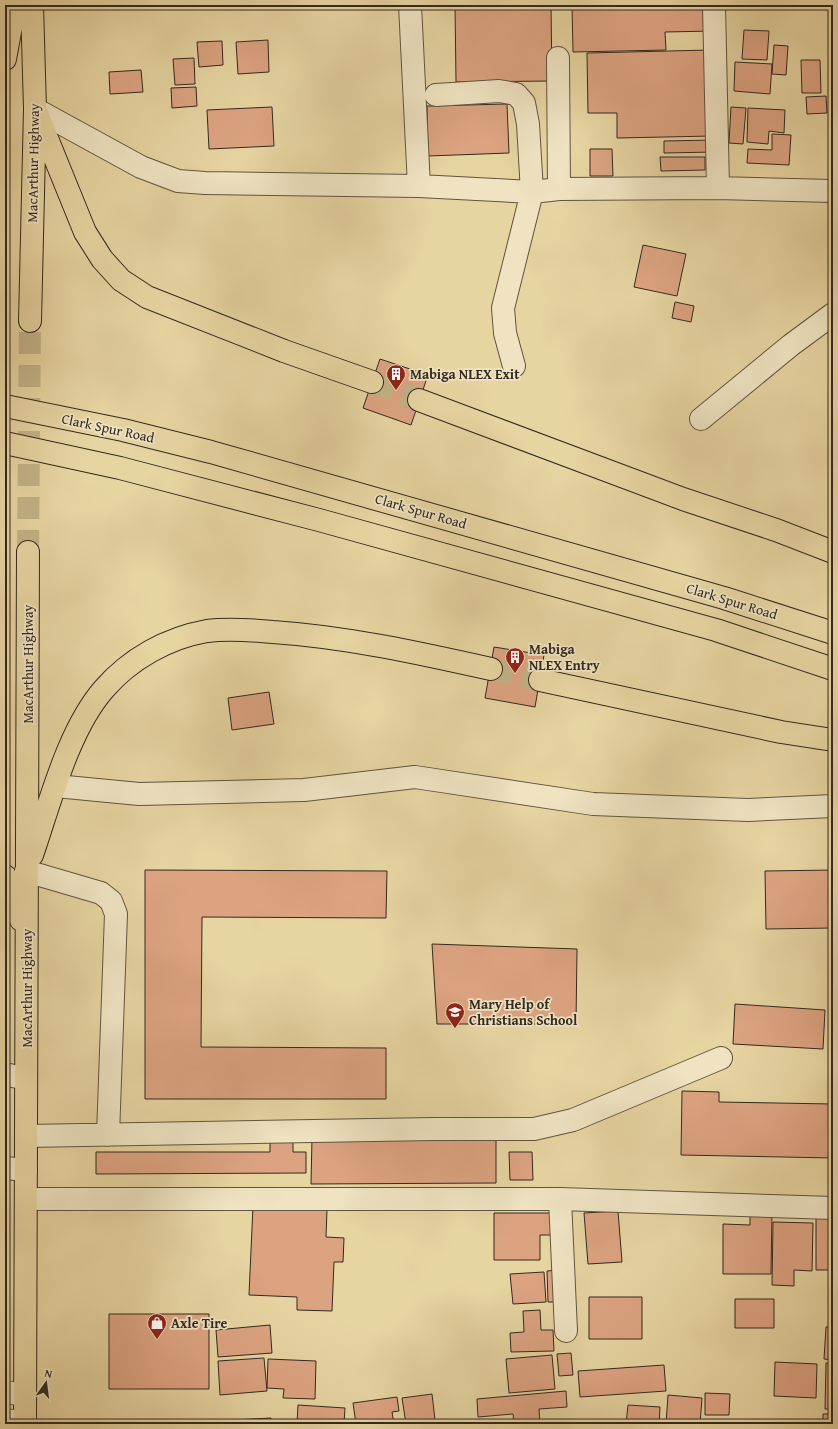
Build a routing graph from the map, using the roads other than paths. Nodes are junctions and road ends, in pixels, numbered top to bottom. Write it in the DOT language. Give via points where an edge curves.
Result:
graph roads {
  1 [pos="15,5"];
  2 [pos="32,5"];
  3 [pos="410,5"];
  4 [pos="714,5"];
  5 [pos="558,58"];
  6 [pos="5,59"];
  7 [pos="436,95"];
  8 [pos="35,109"];
  9 [pos="419,186"];
  10 [pos="718,188"];
  11 [pos="559,189"];
  12 [pos="833,191"];
  13 [pos="532,192"];
  14 [pos="833,314"];
  15 [pos="30,321"];
  16 [pos="514,366"];
  17 [pos="372,382"];
  18 [pos="419,400"];
  19 [pos="5,406"];
  20 [pos="701,419"];
  21 [pos="5,443"];
  22 [pos="28,552"];
  23 [pos="833,552"];
  24 [pos="833,633"];
  25 [pos="490,669"];
  26 [pos="833,669"];
  27 [pos="540,680"];
  28 [pos="833,740"];
  29 [pos="56,786"];
  30 [pos="833,806"];
  31 [pos="26,871"];
  32 [pos="5,876"];
  33 [pos="27,938"];
  34 [pos="721,1058"];
  35 [pos="5,1074"];
  36 [pos="26,1079"];
  37 [pos="108,1135"];
  38 [pos="26,1136"];
  39 [pos="15,1169"];
  40 [pos="560,1199"];
  41 [pos="26,1200"];
  42 [pos="833,1208"];
  43 [pos="566,1331"];
  44 [pos="15,1393"];
  45 [pos="18,1422"];
  1 -- 6 [label="highway"];
  2 -- 8 [label="highway, MacArthur Highway"];
  3 -- 9 [label="street"];
  4 -- 10 [label="street"];
  5 -- 11 [label="street"];
  7 -- 13 [label="street" via="499,91 516,94 524,103 528,124"];
  8 -- 9 [label="street" via="141,167 178,181"];
  8 -- 15 [label="highway, MacArthur Highway"];
  8 -- 17 [label="highway" via="85,232 102,259 121,280 147,297 284,351"];
  9 -- 13 [label="street"];
  10 -- 11 [label="street"];
  10 -- 12 [label="street"];
  11 -- 13 [label="street"];
  13 -- 16 [label="street" via="503,308 505,333"];
  14 -- 20 [label="street"];
  18 -- 23 [label="highway"];
  19 -- 24 [label="highway, Clark Spur Road" via="123,430 210,452 724,598"];
  21 -- 26 [label="highway" via="120,468 320,520 716,630"];
  22 -- 31 [label="highway, MacArthur Highway"];
  25 -- 29 [label="highway" via="364,643 298,633 208,631 179,638 149,651 124,669 103,690 83,721"];
  27 -- 28 [label="highway" via="781,732"];
  29 -- 30 [label="street" via="139,794 304,790 415,777 593,804 748,810"];
  29 -- 31 [label="highway"];
  31 -- 33 [label="highway, MacArthur Highway"];
  31 -- 37 [label="street" via="101,893 111,901 116,914"];
  32 -- 33 [label="highway"];
  33 -- 36 [label="highway, MacArthur Highway"];
  34 -- 37 [label="street" via="573,1120 534,1129"];
  35 -- 36 [label="street"];
  36 -- 38 [label="highway, MacArthur Highway"];
  37 -- 38 [label="street"];
  38 -- 39 [label="highway, MacArthur Highway"];
  39 -- 41 [label="highway, MacArthur Highway"];
  40 -- 41 [label="street"];
  40 -- 42 [label="street"];
  40 -- 43 [label="street"];
  41 -- 44 [label="highway, MacArthur Highway"];
  44 -- 45 [label="highway, MacArthur Highway"];
}
